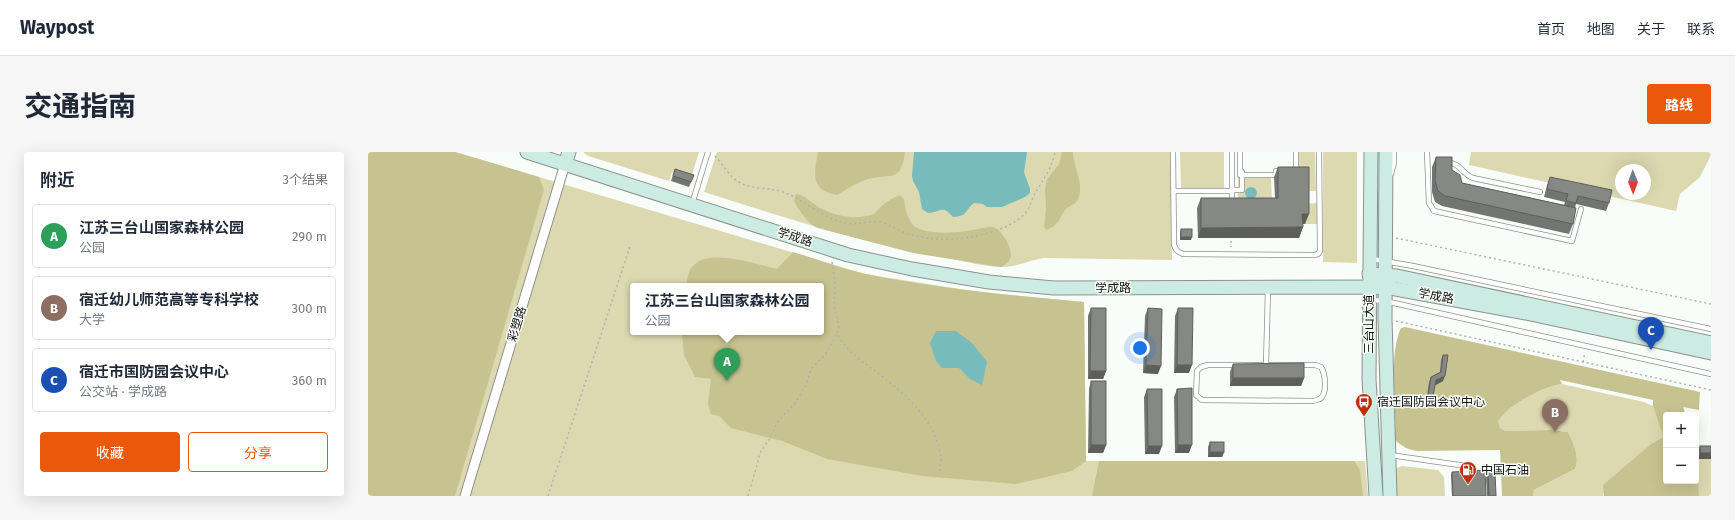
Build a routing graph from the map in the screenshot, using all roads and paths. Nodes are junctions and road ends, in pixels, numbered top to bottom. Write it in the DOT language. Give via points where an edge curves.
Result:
graph roads {
  1 [pos="527,152"];
  2 [pos="709,152"];
  3 [pos="1055,152"];
  4 [pos="1173,152"];
  5 [pos="1232,152"];
  6 [pos="1241,152"];
  7 [pos="1296,152"];
  8 [pos="1319,152"];
  9 [pos="1371,152"];
  10 [pos="1386,152"];
  11 [pos="1394,152"];
  12 [pos="1428,152"];
  13 [pos="567,158"];
  14 [pos="1428,162"];
  15 [pos="1435,162"];
  16 [pos="1442,162"];
  17 [pos="1242,175"];
  18 [pos="1232,191"];
  19 [pos="1174,192"];
  20 [pos="1540,192"];
  21 [pos="1385,197"];
  22 [pos="692,204"];
  23 [pos="1232,206"];
  24 [pos="1580,209"];
  25 [pos="1385,236"];
  26 [pos="630,246"];
  27 [pos="830,249"];
  28 [pos="1369,258"];
  29 [pos="1385,261"];
  30 [pos="1369,274"];
  31 [pos="1385,274"];
  32 [pos="1268,287"];
  33 [pos="1385,287"];
  34 [pos="1369,294"];
  35 [pos="1385,301"];
  36 [pos="1711,304"];
  37 [pos="1385,318"];
  38 [pos="1711,329"];
  39 [pos="837,333"];
  40 [pos="1711,343"];
  41 [pos="1587,346"];
  42 [pos="1711,353"];
  43 [pos="1583,362"];
  44 [pos="1266,365"];
  45 [pos="1711,374"];
  46 [pos="1711,390"];
  47 [pos="1388,454"];
  48 [pos="940,471"];
  49 [pos="1474,482"];
  50 [pos="465,496"];
  51 [pos="548,496"];
  52 [pos="748,496"];
  53 [pos="1376,496"];
  54 [pos="1390,496"];
  1 -- 13 [label="main road, 学成路"];
  2 -- 3 [label="path" via="739,183 785,193 839,222 878,222 905,233 950,239 977,236 1016,221 1027,211"];
  2 -- 22 [label="lane"];
  4 -- 19 [label="lane"];
  5 -- 18 [label="lane"];
  6 -- 17 [label="lane"];
  7 -- 17 [label="lane" via="1296,171 1276,171 1276,175"];
  8 -- 19 [label="lane" via="1318,254 1183,254 1175,250 1174,245"];
  9 -- 28 [label="main road, 三台山大道"];
  10 -- 21 [label="main road, 三台山大道"];
  11 -- 21 [label="lane" via="1394,163"];
  12 -- 14 [label="lane"];
  13 -- 22 [label="main road, 学成路"];
  13 -- 50 [label="street, 彩塑路"];
  14 -- 15 [label="lane"];
  14 -- 24 [label="lane" via="1429,204 1434,211 1440,213 1572,241"];
  16 -- 20 [label="lane" via="1458,165 1473,178"];
  17 -- 18 [label="lane" via="1242,190"];
  18 -- 19 [label="lane"];
  18 -- 23 [label="lane"];
  21 -- 25 [label="main road, 三台山大道"];
  22 -- 27 [label="main road, 学成路"];
  25 -- 29 [label="main road, 三台山大道"];
  25 -- 36 [label="path"];
  26 -- 51 [label="path"];
  27 -- 32 [label="main road, 学成路" via="912,270 989,282 1054,288"];
  27 -- 39 [label="path" via="834,273 834,306 839,326"];
  28 -- 29 [label="lane"];
  28 -- 30 [label="main road, 三台山大道"];
  29 -- 31 [label="main road, 三台山大道"];
  29 -- 38 [label="lane"];
  30 -- 31 [label="main road, 学成路"];
  30 -- 34 [label="main road, 三台山大道"];
  31 -- 33 [label="main road, 三台山大道"];
  31 -- 40 [label="main road, 学成路"];
  32 -- 34 [label="main road, 学成路"];
  32 -- 44 [label="lane"];
  33 -- 34 [label="main road, 学成路"];
  33 -- 35 [label="main road, 三台山大道"];
  33 -- 42 [label="main road, 学成路" via="1526,313"];
  34 -- 35 [label="lane"];
  34 -- 53 [label="main road, 三台山大道" via="1369,379"];
  35 -- 37 [label="main road, 三台山大道"];
  35 -- 41 [label="lane"];
  37 -- 43 [label="path"];
  37 -- 47 [label="main road, 三台山大道"];
  39 -- 48 [label="path" via="850,352 899,390 919,410 941,454"];
  39 -- 52 [label="path" via="825,355 812,369 806,385 778,421 770,440 760,451"];
  41 -- 43 [label="path"];
  41 -- 45 [label="lane"];
  43 -- 46 [label="path"];
  44 -- 44 [label="lane" via="1201,367 1196,371 1196,395 1202,400 1209,401 1313,401 1323,395 1324,371 1321,366"];
  47 -- 49 [label="lane" via="1473,468"];
  47 -- 54 [label="main road, 三台山大道"];
}
